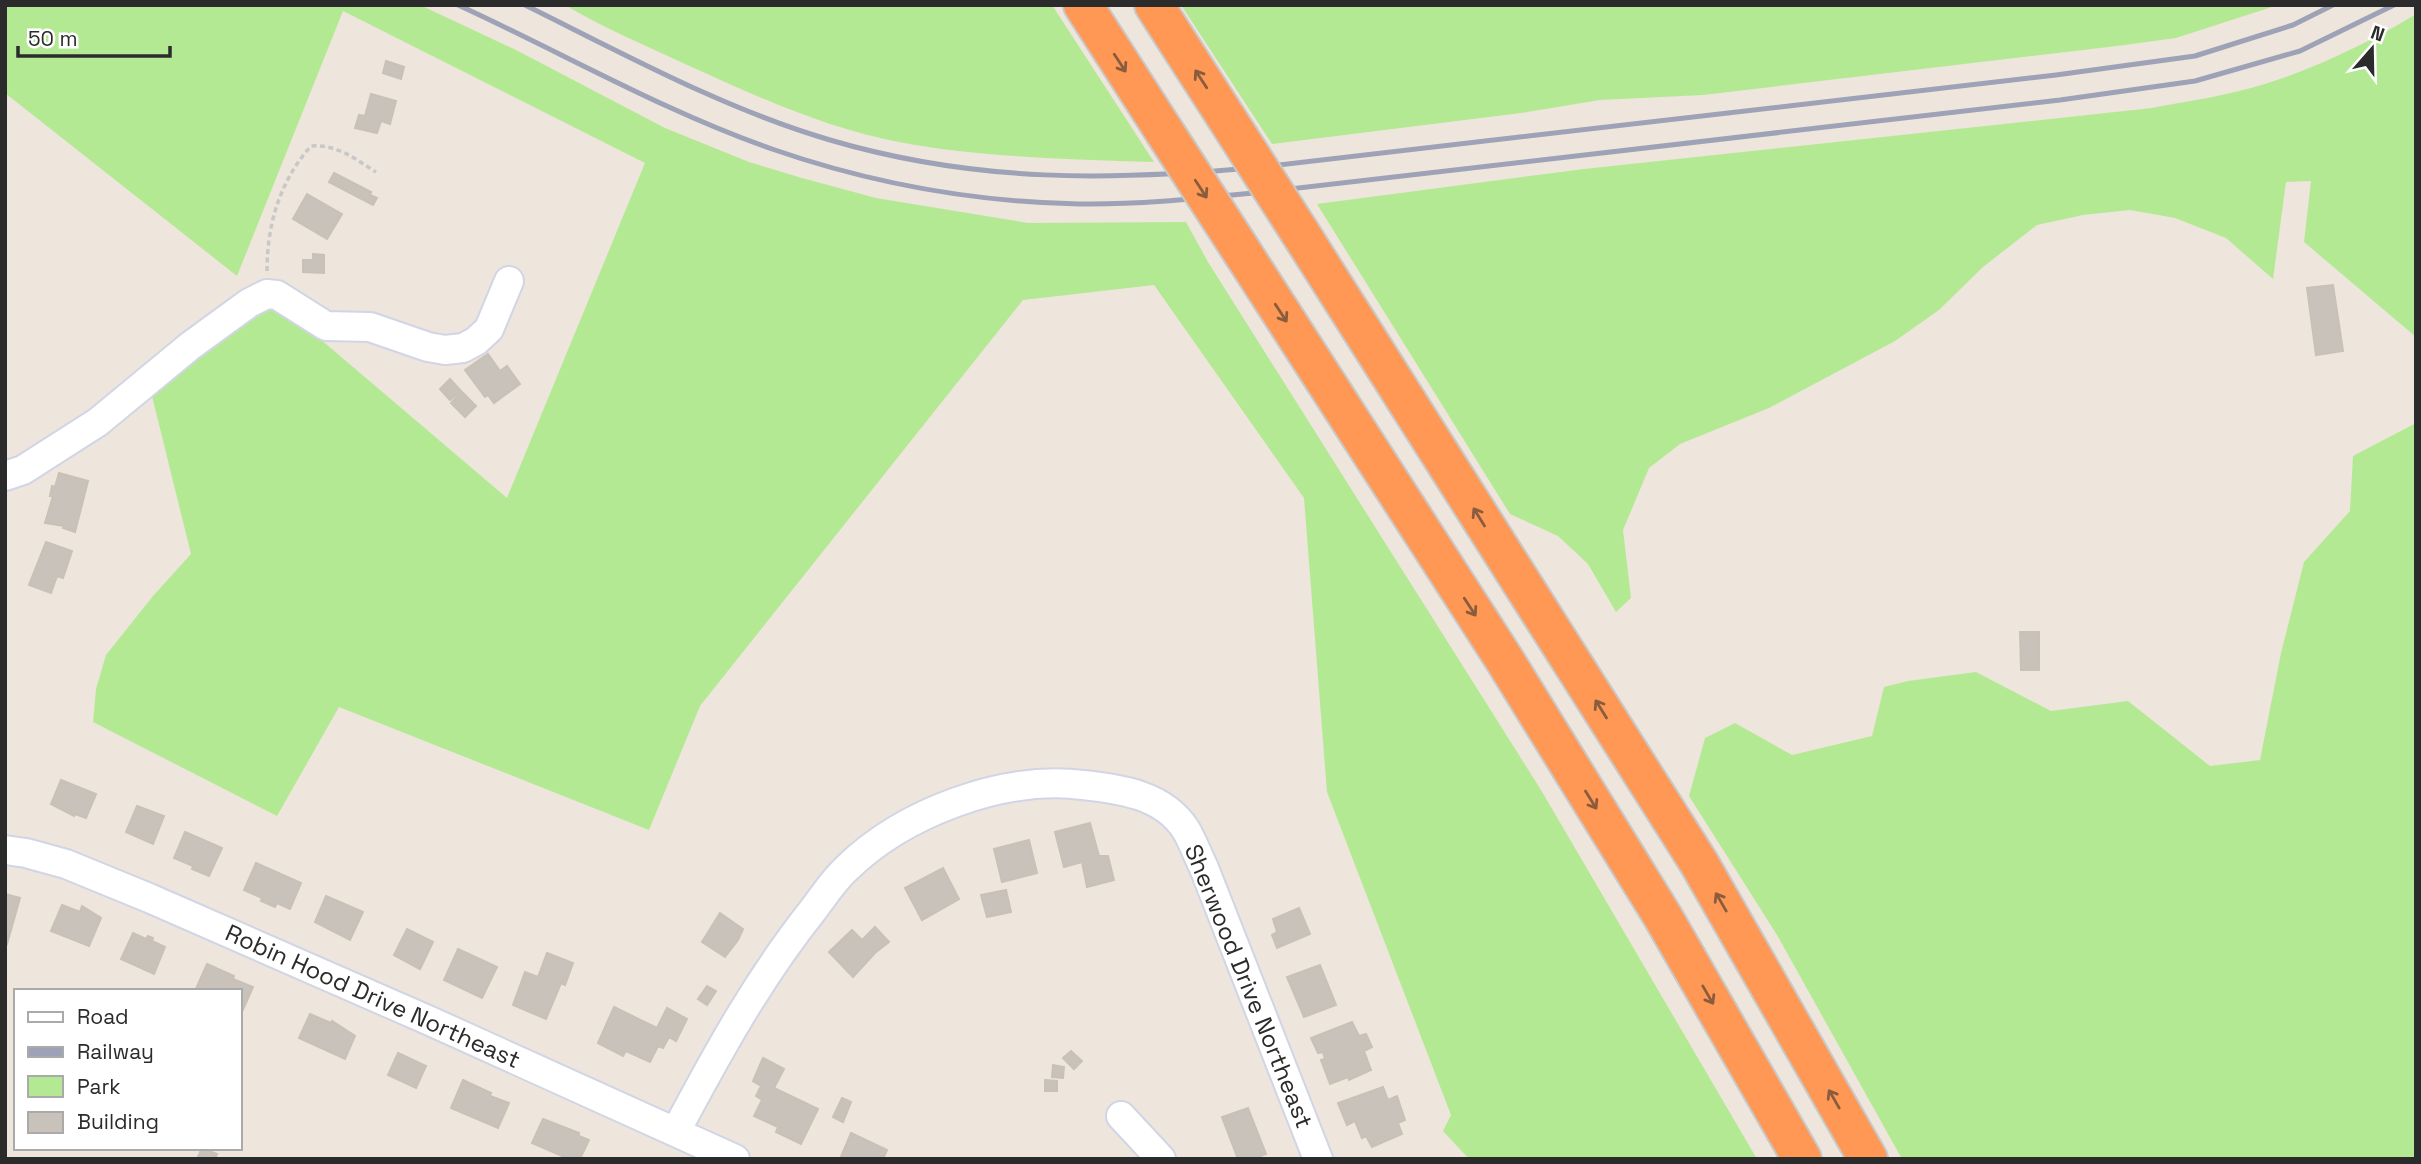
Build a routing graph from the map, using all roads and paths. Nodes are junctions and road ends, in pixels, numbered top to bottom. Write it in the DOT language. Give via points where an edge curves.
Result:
graph roads {
  1 [pos="1083,5"];
  2 [pos="1154,5"];
  3 [pos="376,172"];
  4 [pos="509,281"];
  5 [pos="267,294"];
  6 [pos="5,476"];
  7 [pos="5,850"];
  8 [pos="1121,1116"];
  9 [pos="676,1131"];
  10 [pos="735,1159"];
  11 [pos="1161,1159"];
  12 [pos="1318,1159"];
  13 [pos="1801,1159"];
  14 [pos="1868,1159"];
  1 -- 13 [label="highway, one-way, bridge" via="1504,659 1663,917"];
  14 -- 2 [label="highway, one-way, bridge" via="1699,863"];
  3 -- 5 [label="path" via="326,145 311,146 304,153 283,186 271,223"];
  4 -- 5 [label="street" via="489,329 463,348 445,350 370,327 326,326 277,295"];
  5 -- 6 [label="street" via="190,346 98,422 23,470"];
  7 -- 9 [label="street, Robin Hood Drive Northeast" via="66,864 149,898"];
  8 -- 11 [label="street"];
  9 -- 10 [label="street, Robin Hood Drive Northeast"];
  9 -- 12 [label="street, Sherwood Drive Northeast" via="752,994 846,869 895,831 945,805 1010,786 1070,783 1122,789 1161,804 1185,829"];
}
